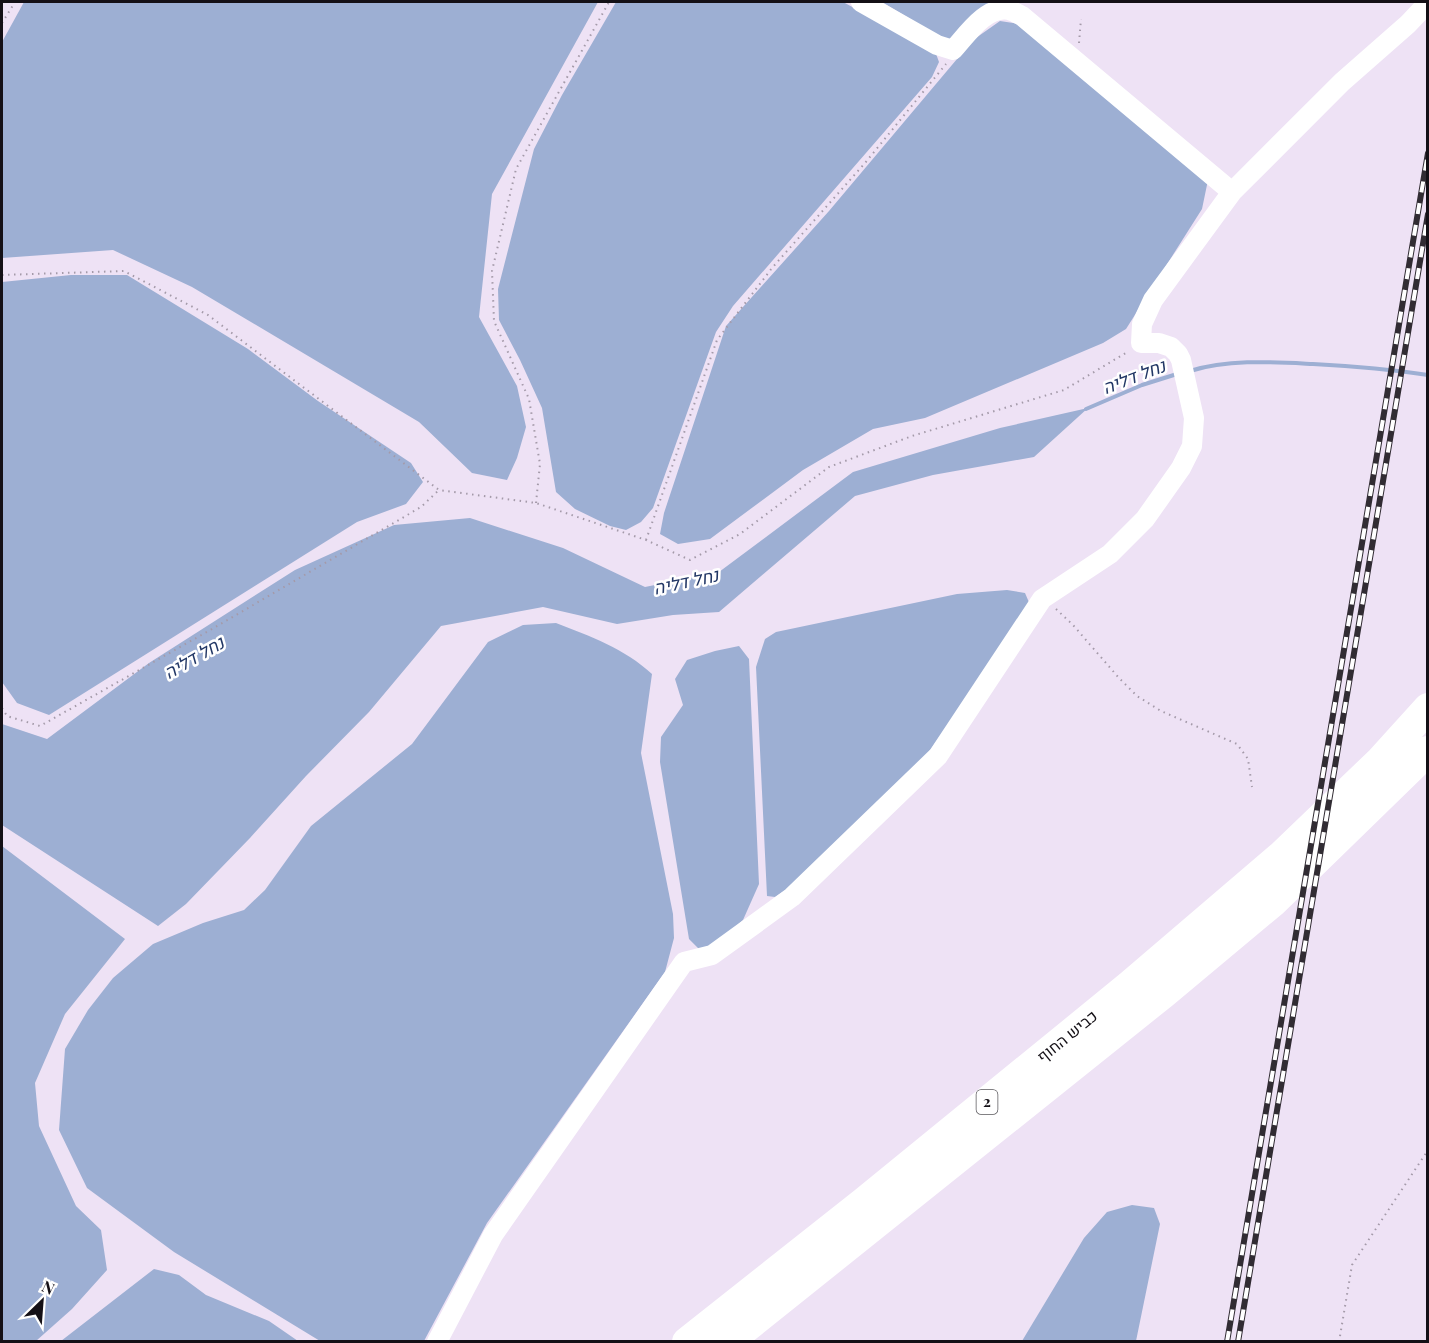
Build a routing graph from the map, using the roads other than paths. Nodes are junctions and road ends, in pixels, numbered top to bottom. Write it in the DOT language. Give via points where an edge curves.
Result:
graph roads {
  1 [pos="861,2"];
  2 [pos="1426,2"];
  3 [pos="1232,192"];
  4 [pos="1428,708"];
  5 [pos="1424,757"];
  6 [pos="437,1341"];
  7 [pos="687,1341"];
  8 [pos="728,1341"];
  1 -- 3 [label="street" via="952,50 980,21 998,10 1022,16"];
  2 -- 3 [label="street" via="1408,24 1342,82"];
  3 -- 6 [label="street" via="1153,300 1142,324 1141,343 1171,347 1181,360 1194,418 1192,446 1182,468 1145,519 1110,554 1042,599 938,756 792,897 712,955 684,962 493,1235"];
  4 -- 7 [label="highway, כביש החוף / 2" via="1380,761 1281,856 874,1194"];
  5 -- 8 [label="highway, כביש החוף / 2" via="1273,902"];
}
